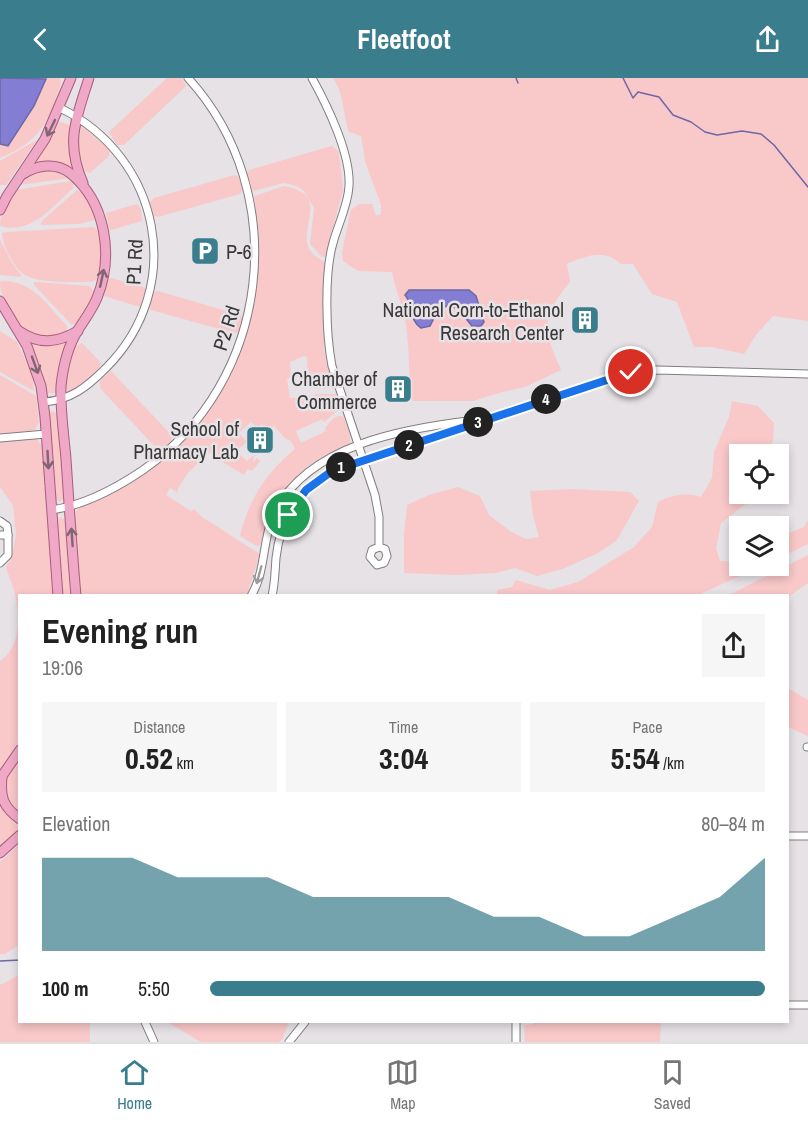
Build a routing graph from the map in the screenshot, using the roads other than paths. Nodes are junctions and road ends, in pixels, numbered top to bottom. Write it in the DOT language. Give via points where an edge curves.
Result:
graph roads {
  1 [pos="64,78"];
  2 [pos="71,78"];
  3 [pos="89,78"];
  4 [pos="188,78"];
  5 [pos="312,78"];
  6 [pos="66,90"];
  7 [pos="60,108"];
  8 [pos="77,116"];
  9 [pos="23,174"];
  10 [pos="85,189"];
  11 [pos="0,210"];
  12 [pos="0,301"];
  13 [pos="19,330"];
  14 [pos="78,331"];
  15 [pos="808,373"];
  16 [pos="61,401"];
  17 [pos="44,402"];
  18 [pos="490,418"];
  19 [pos="46,434"];
  20 [pos="0,438"];
  21 [pos="358,446"];
  22 [pos="363,460"];
  23 [pos="69,507"];
  24 [pos="52,510"];
  25 [pos="0,521"];
  26 [pos="4,535"];
  27 [pos="379,547"];
  28 [pos="263,554"];
  29 [pos="276,557"];
  30 [pos="0,563"];
  31 [pos="58,594"];
  32 [pos="76,594"];
  33 [pos="252,594"];
  34 [pos="272,594"];
  35 [pos="18,753"];
  36 [pos="1,778"];
  37 [pos="18,817"];
  38 [pos="789,836"];
  39 [pos="808,836"];
  40 [pos="18,837"];
  41 [pos="0,853"];
  42 [pos="789,1005"];
  43 [pos="808,1005"];
  44 [pos="145,1023"];
  45 [pos="304,1023"];
  46 [pos="516,1023"];
  47 [pos="154,1042"];
  48 [pos="289,1042"];
  49 [pos="516,1042"];
  1 -- 6 [label="main road"];
  2 -- 6 [label="main road"];
  3 -- 8 [label="main road"];
  4 -- 23 [label="street, P2 Rd" via="228,136 249,194 256,252 246,327 218,390 175,444 120,485"];
  5 -- 21 [label="street" via="348,172 349,186 329,260 329,344 332,366"];
  6 -- 7 [label="main road"];
  7 -- 8 [label="street, P1 Rd"];
  7 -- 9 [label="main road, one-way"];
  8 -- 10 [label="main road" via="72,148"];
  8 -- 16 [label="street, P1 Rd" via="105,137 133,173 151,223 153,269 145,308 126,345 98,377"];
  9 -- 10 [label="main road" via="41,167 56,167 69,173"];
  9 -- 11 [label="main road"];
  14 -- 10 [label="main road, one-way" via="97,298 105,263 100,219"];
  12 -- 13 [label="main road"];
  13 -- 14 [label="main road" via="48,342"];
  13 -- 17 [label="main road, one-way" via="37,370"];
  14 -- 16 [label="main road" via="64,365"];
  15 -- 18 [label="street" via="635,371"];
  16 -- 17 [label="street"];
  16 -- 23 [label="main road"];
  17 -- 19 [label="main road"];
  18 -- 21 [label="street" via="438,423"];
  18 -- 22 [label="street"];
  19 -- 20 [label="street"];
  19 -- 24 [label="main road, one-way"];
  21 -- 22 [label="street"];
  21 -- 28 [label="street" via="324,460 294,485 271,522"];
  22 -- 27 [label="street" via="377,505"];
  22 -- 29 [label="street" via="332,471 306,490 284,524"];
  23 -- 24 [label="street, P2 Rd"];
  32 -- 23 [label="main road, one-way"];
  24 -- 31 [label="main road"];
  25 -- 26 [label="street" via="7,526"];
  26 -- 30 [label="street" via="9,551"];
  28 -- 29 [label="street"];
  28 -- 33 [label="street, one-way"];
  29 -- 34 [label="street"];
  35 -- 36 [label="main road"];
  36 -- 37 [label="main road" via="2,800"];
  38 -- 39 [label="street"];
  40 -- 41 [label="main road"];
  42 -- 43 [label="street"];
  44 -- 47 [label="street"];
  45 -- 48 [label="street"];
  46 -- 49 [label="street"];
}
